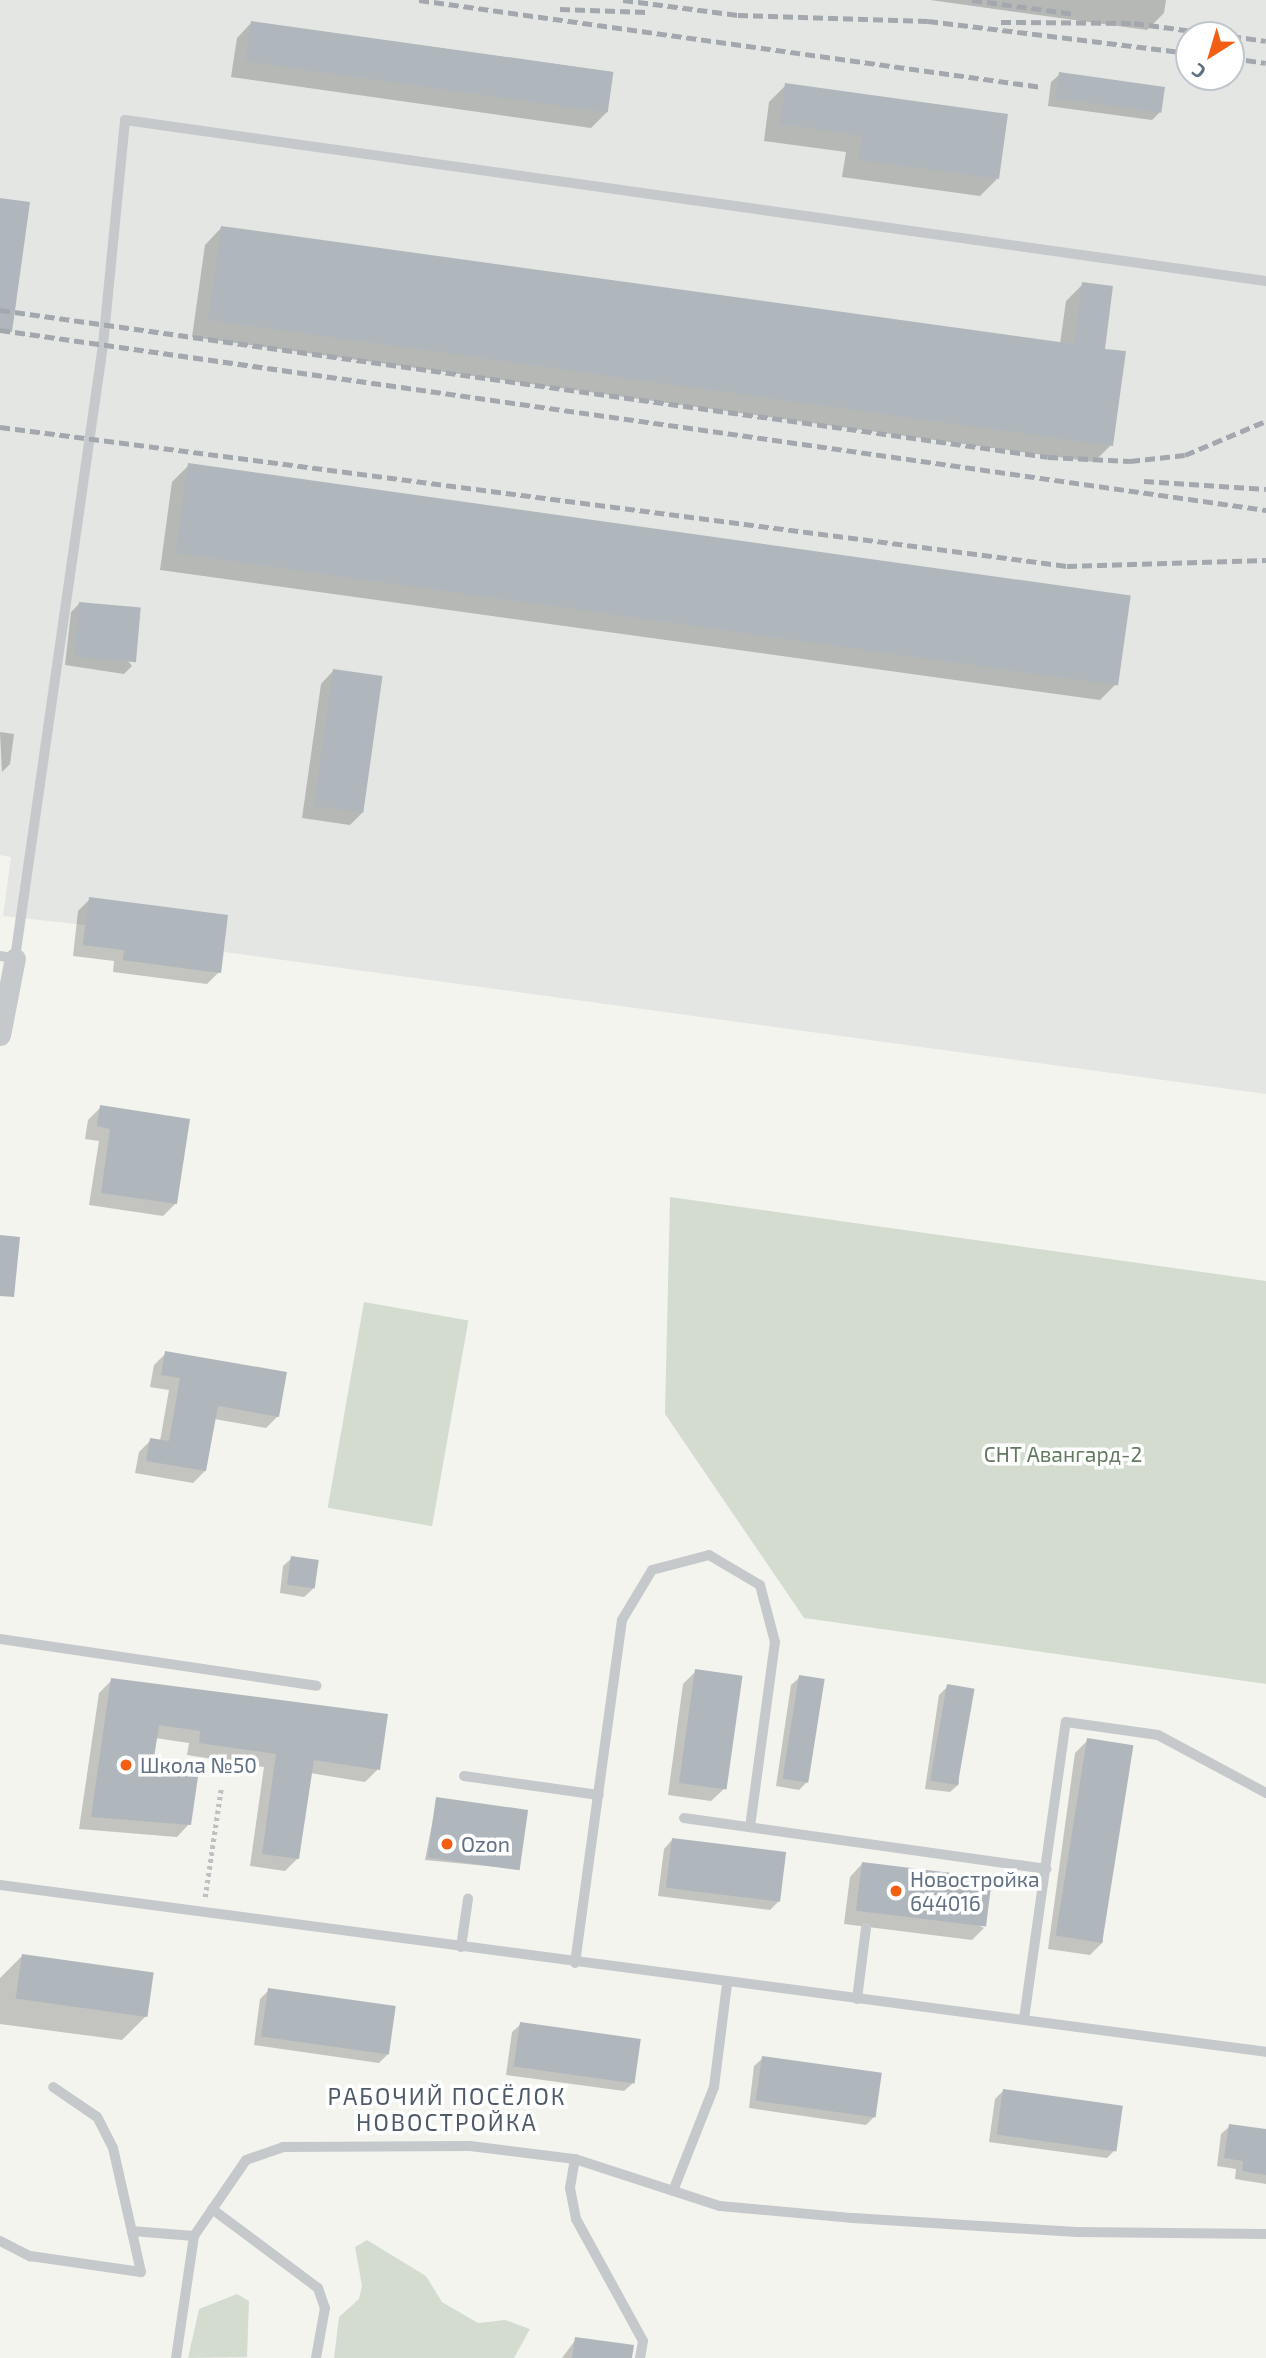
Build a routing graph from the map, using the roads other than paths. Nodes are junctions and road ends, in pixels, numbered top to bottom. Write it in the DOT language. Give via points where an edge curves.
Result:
graph roads {
  1 [pos="1266,281"];
  2 [pos="7,957"];
  3 [pos="0,1035"];
  4 [pos="0,1639"];
  5 [pos="317,1686"];
  6 [pos="464,1776"];
  7 [pos="1266,1793"];
  8 [pos="598,1795"];
  9 [pos="684,1818"];
  10 [pos="750,1827"];
  11 [pos="1045,1869"];
  12 [pos="0,1885"];
  13 [pos="468,1899"];
  14 [pos="866,1928"];
  15 [pos="461,1947"];
  16 [pos="575,1963"];
  17 [pos="727,1983"];
  18 [pos="858,1999"];
  19 [pos="1024,2019"];
  20 [pos="1266,2052"];
  21 [pos="53,2087"];
  22 [pos="575,2159"];
  23 [pos="673,2191"];
  24 [pos="212,2209"];
  25 [pos="132,2231"];
  26 [pos="1266,2234"];
  27 [pos="194,2236"];
  28 [pos="0,2241"];
  29 [pos="176,2358"];
  30 [pos="316,2358"];
  31 [pos="640,2358"];
  1 -- 2 [label="lane" via="125,120 103,345"];
  2 -- 3 [label="street"];
  4 -- 5 [label="lane"];
  6 -- 8 [label="lane"];
  7 -- 11 [label="lane" via="1158,1735 1066,1722"];
  8 -- 10 [label="lane" via="622,1620 652,1570 709,1555 760,1585 775,1642"];
  8 -- 16 [label="lane"];
  9 -- 10 [label="lane"];
  10 -- 11 [label="lane"];
  11 -- 19 [label="lane"];
  12 -- 15 [label="lane"];
  13 -- 15 [label="lane"];
  14 -- 18 [label="lane"];
  15 -- 16 [label="lane"];
  16 -- 17 [label="lane"];
  17 -- 18 [label="lane"];
  17 -- 23 [label="lane" via="714,2087"];
  18 -- 19 [label="lane"];
  19 -- 20 [label="lane"];
  21 -- 25 [label="lane" via="103,2128"];
  22 -- 23 [label="lane"];
  22 -- 24 [label="lane" via="470,2146 283,2147 246,2160"];
  22 -- 31 [label="lane" via="570,2189 576,2219 643,2341"];
  23 -- 26 [label="lane" via="720,2206 853,2218 1077,2232"];
  24 -- 27 [label="lane"];
  24 -- 30 [label="lane" via="318,2288 325,2308"];
  25 -- 27 [label="lane"];
  25 -- 28 [label="lane" via="141,2272 30,2256"];
  27 -- 29 [label="lane"];
}
